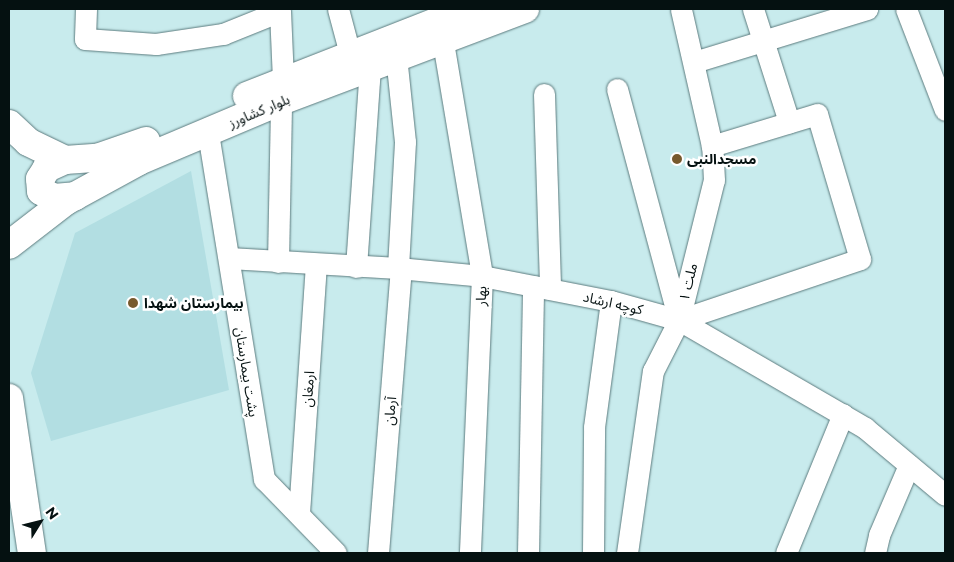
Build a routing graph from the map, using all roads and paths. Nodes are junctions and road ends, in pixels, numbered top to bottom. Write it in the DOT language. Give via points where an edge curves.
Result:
graph roads {
  1 [pos="86,9"];
  2 [pos="338,9"];
  3 [pos="525,9"];
  4 [pos="681,9"];
  5 [pos="753,9"];
  6 [pos="867,9"];
  7 [pos="906,9"];
  8 [pos="459,11"];
  9 [pos="762,40"];
  10 [pos="443,42"];
  11 [pos="396,56"];
  12 [pos="360,60"];
  13 [pos="694,62"];
  14 [pos="282,90"];
  15 [pos="618,90"];
  16 [pos="544,94"];
  17 [pos="945,108"];
  18 [pos="788,122"];
  19 [pos="9,124"];
  20 [pos="208,133"];
  21 [pos="712,146"];
  22 [pos="65,160"];
  23 [pos="75,196"];
  24 [pos="9,244"];
  25 [pos="229,258"];
  26 [pos="278,262"];
  27 [pos="316,264"];
  28 [pos="356,267"];
  29 [pos="400,268"];
  30 [pos="482,276"];
  31 [pos="542,288"];
  32 [pos="611,301"];
  33 [pos="679,320"];
  34 [pos="9,398"];
  35 [pos="843,414"];
  36 [pos="910,465"];
  37 [pos="945,495"];
  38 [pos="299,513"];
  39 [pos="32,553"];
  40 [pos="336,553"];
  41 [pos="378,553"];
  42 [pos="470,553"];
  43 [pos="528,553"];
  44 [pos="593,553"];
  45 [pos="627,553"];
  46 [pos="786,553"];
  47 [pos="875,553"];
  1 -- 14 [label="street" via="85,39 156,44 223,34 280,11"];
  2 -- 12 [label="street"];
  3 -- 10 [label="main road, بلوار کشاورز"];
  4 -- 13 [label="street, ملت ۱"];
  5 -- 9 [label="street"];
  6 -- 9 [label="street"];
  7 -- 17 [label="street"];
  8 -- 12 [label="main road, بلوار کشاورز"];
  9 -- 13 [label="street"];
  9 -- 18 [label="street"];
  10 -- 11 [label="main road, بلوار کشاورز"];
  10 -- 30 [label="street, بهار"];
  11 -- 12 [label="main road, بلوار کشاورز"];
  11 -- 29 [label="street, آرمان" via="405,142"];
  12 -- 14 [label="main road, بلوار کشاورز"];
  12 -- 28 [label="street"];
  13 -- 21 [label="street, ملت ۱"];
  14 -- 20 [label="main road, بلوار کشاورز"];
  14 -- 22 [label="main road, بلوار کشاورز" via="124,151 97,158"];
  14 -- 26 [label="street"];
  15 -- 33 [label="street"];
  16 -- 31 [label="street"];
  18 -- 21 [label="street"];
  18 -- 33 [label="street" via="817,114 860,259"];
  19 -- 22 [label="main road, بلوار کشاورز" via="28,142"];
  20 -- 23 [label="main road, بلوار کشاورز" via="139,161"];
  20 -- 25 [label="street, پشت بیمارستان"];
  21 -- 33 [label="street, ملت ۱" via="714,180"];
  22 -- 23 [label="main road" via="47,168 40,179 41,191 54,198"];
  23 -- 24 [label="main road, بلوار کشاورز"];
  25 -- 26 [label="street, کوچه ارشاد"];
  25 -- 38 [label="street, پشت بیمارستان" via="264,479"];
  26 -- 27 [label="street, کوچه ارشاد"];
  27 -- 28 [label="street, کوچه ارشاد"];
  27 -- 38 [label="street, ارمغان"];
  28 -- 29 [label="street, کوچه ارشاد"];
  29 -- 30 [label="street, کوچه ارشاد"];
  29 -- 41 [label="street, آرمان"];
  30 -- 31 [label="street, کوچه ارشاد"];
  30 -- 42 [label="street, بهار"];
  31 -- 32 [label="street, کوچه ارشاد"];
  31 -- 43 [label="street"];
  32 -- 33 [label="street, کوچه ارشاد"];
  32 -- 44 [label="street" via="594,427"];
  33 -- 35 [label="street, کوچه ارشاد"];
  33 -- 45 [label="street, ملت ۱" via="653,371"];
  34 -- 39 [label="main road"];
  35 -- 36 [label="street, کوچه ارشاد"];
  35 -- 46 [label="street"];
  36 -- 37 [label="street, کوچه ارشاد"];
  36 -- 47 [label="street" via="879,535"];
  38 -- 40 [label="street, پشت بیمارستان"];
}
